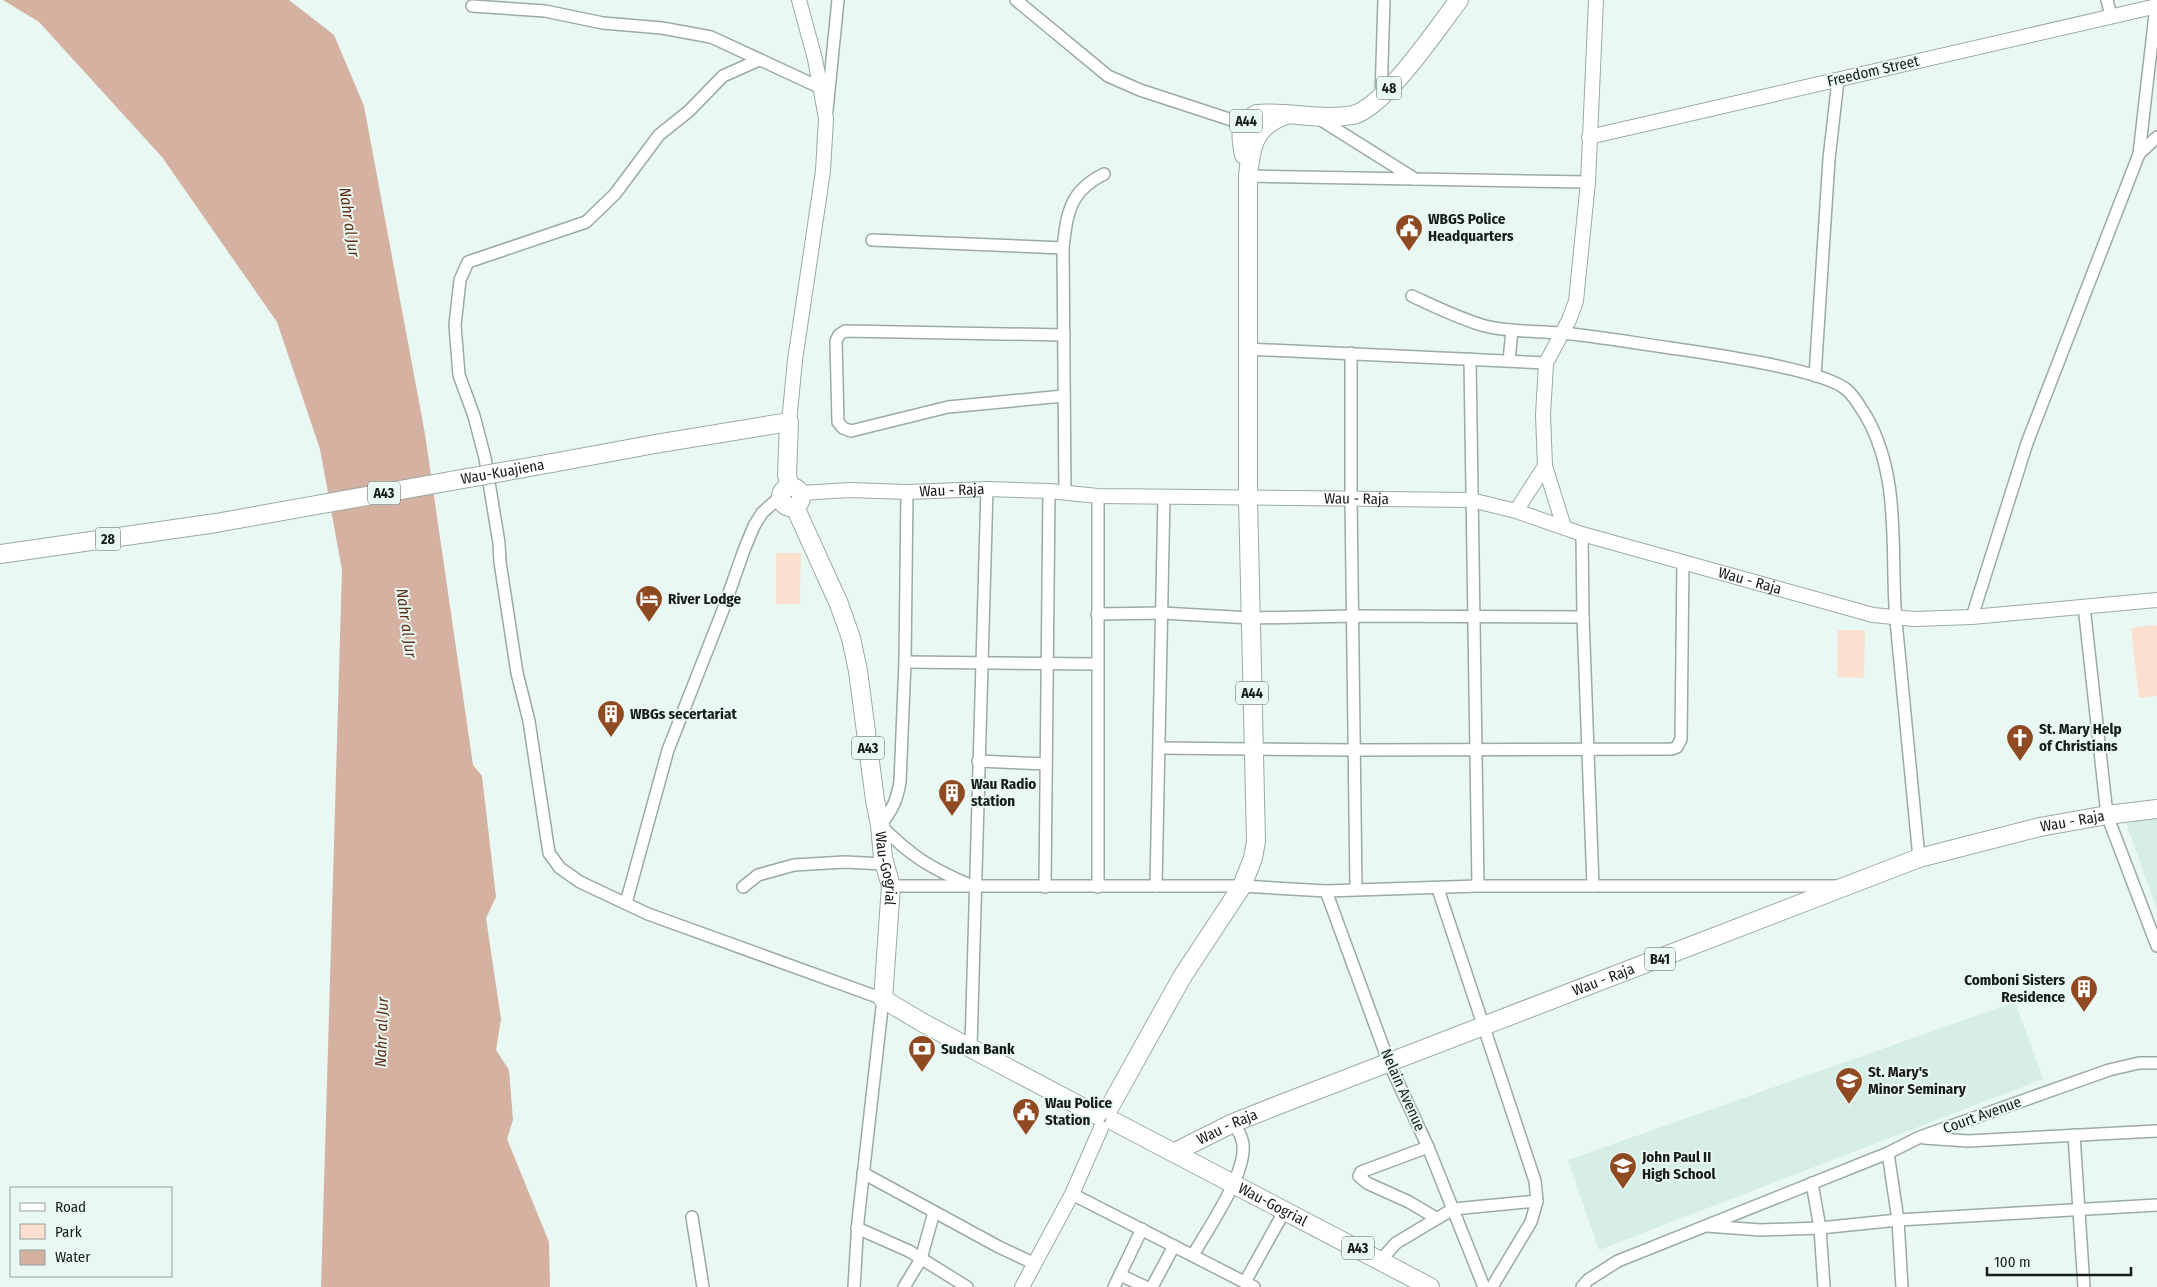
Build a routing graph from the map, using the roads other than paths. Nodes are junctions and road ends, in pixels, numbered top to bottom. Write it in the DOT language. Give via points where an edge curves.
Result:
graph roads {
  1 [pos="800,0"];
  2 [pos="838,0"];
  3 [pos="1016,0"];
  4 [pos="1384,0"];
  5 [pos="1459,0"];
  6 [pos="1596,0"];
  7 [pos="2107,0"];
  8 [pos="2156,4"];
  9 [pos="472,6"];
  10 [pos="2111,16"];
  11 [pos="759,60"];
  12 [pos="1838,80"];
  13 [pos="820,88"];
  14 [pos="1381,96"];
  15 [pos="1286,115"];
  16 [pos="1314,115"];
  17 [pos="826,118"];
  18 [pos="1244,124"];
  19 [pos="1589,137"];
  20 [pos="2157,137"];
  21 [pos="1250,153"];
  22 [pos="2139,154"];
  23 [pos="1104,174"];
  24 [pos="1248,176"];
  25 [pos="1415,179"];
  26 [pos="1588,182"];
  27 [pos="872,240"];
  28 [pos="1063,248"];
  29 [pos="1412,296"];
  30 [pos="1512,330"];
  31 [pos="1562,333"];
  32 [pos="1064,335"];
  33 [pos="1247,349"];
  34 [pos="1351,353"];
  35 [pos="1470,359"];
  36 [pos="1509,361"];
  37 [pos="1546,363"];
  38 [pos="1814,376"];
  39 [pos="1064,396"];
  40 [pos="789,422"];
  41 [pos="1545,466"];
  42 [pos="987,489"];
  43 [pos="1049,491"];
  44 [pos="907,492"];
  45 [pos="1065,493"];
  46 [pos="792,496"];
  47 [pos="1098,496"];
  48 [pos="1164,496"];
  49 [pos="1248,498"];
  50 [pos="1351,498"];
  51 [pos="1471,500"];
  52 [pos="1516,511"];
  53 [pos="216,523"];
  54 [pos="1564,527"];
  55 [pos="1582,534"];
  56 [pos="0,554"];
  57 [pos="1683,562"];
  58 [pos="2157,600"];
  59 [pos="2084,606"];
  60 [pos="1162,613"];
  61 [pos="1098,614"];
  62 [pos="1354,616"];
  63 [pos="1472,616"];
  64 [pos="1583,617"];
  65 [pos="1972,617"];
  66 [pos="1251,618"];
  67 [pos="1896,618"];
  68 [pos="905,662"];
  69 [pos="982,663"];
  70 [pos="1046,663"];
  71 [pos="1097,664"];
  72 [pos="1160,748"];
  73 [pos="1587,748"];
  74 [pos="1253,749"];
  75 [pos="1355,750"];
  76 [pos="1476,750"];
  77 [pos="978,761"];
  78 [pos="1046,764"];
  79 [pos="2157,809"];
  80 [pos="2108,815"];
  81 [pos="880,825"];
  82 [pos="1919,858"];
  83 [pos="885,864"];
  84 [pos="891,886"];
  85 [pos="1156,886"];
  86 [pos="1242,886"];
  87 [pos="1478,886"];
  88 [pos="1593,886"];
  89 [pos="1846,886"];
  90 [pos="743,887"];
  91 [pos="976,887"];
  92 [pos="1046,887"];
  93 [pos="1098,887"];
  94 [pos="1438,888"];
  95 [pos="1356,889"];
  96 [pos="1326,891"];
  97 [pos="626,903"];
  98 [pos="2157,946"];
  99 [pos="883,999"];
  100 [pos="1485,1026"];
  101 [pos="971,1048"];
  102 [pos="2157,1062"];
  103 [pos="1389,1063"];
  104 [pos="1105,1119"];
  105 [pos="1233,1123"];
  106 [pos="2157,1131"];
  107 [pos="2074,1135"];
  108 [pos="1920,1137"];
  109 [pos="1428,1147"];
  110 [pos="1176,1152"];
  111 [pos="1888,1153"];
  112 [pos="863,1173"];
  113 [pos="1235,1183"];
  114 [pos="1812,1183"];
  115 [pos="1072,1194"];
  116 [pos="1537,1200"];
  117 [pos="2157,1205"];
  118 [pos="1453,1208"];
  119 [pos="1284,1210"];
  120 [pos="2079,1210"];
  121 [pos="934,1212"];
  122 [pos="692,1216"];
  123 [pos="1436,1218"];
  124 [pos="1898,1220"];
  125 [pos="1704,1226"];
  126 [pos="857,1228"];
  127 [pos="1820,1228"];
  128 [pos="1142,1229"];
  129 [pos="1174,1246"];
  130 [pos="1193,1255"];
  131 [pos="921,1259"];
  132 [pos="1381,1260"];
  133 [pos="1035,1264"];
  134 [pos="1120,1275"];
  135 [pos="1250,1285"];
  136 [pos="703,1287"];
  137 [pos="854,1287"];
  138 [pos="904,1287"];
  139 [pos="967,1287"];
  140 [pos="1022,1287"];
  141 [pos="1114,1287"];
  142 [pos="1146,1287"];
  143 [pos="1152,1287"];
  144 [pos="1430,1287"];
  145 [pos="1484,1287"];
  146 [pos="1492,1287"];
  147 [pos="1582,1287"];
  148 [pos="1824,1287"];
  149 [pos="1902,1287"];
  150 [pos="2084,1287"];
  1 -- 13 [label="street"];
  2 -- 17 [label="street"];
  3 -- 18 [label="street" via="1108,76 1140,90"];
  4 -- 14 [label="street"];
  5 -- 14 [label="main road, 48"];
  6 -- 19 [label="street"];
  7 -- 10 [label="street"];
  8 -- 10 [label="street, Freedom Street"];
  8 -- 22 [label="street"];
  9 -- 11 [label="street" via="546,11 603,23 662,28 711,37"];
  10 -- 12 [label="street, Freedom Street"];
  11 -- 13 [label="street"];
  11 -- 97 [label="street" via="724,76 689,111 658,135 615,194 586,222 468,262 460,280 455,326 459,374 485,458 517,673 529,721 549,853 560,868 580,882"];
  12 -- 19 [label="street, Freedom Street"];
  12 -- 38 [label="street"];
  13 -- 17 [label="street"];
  14 -- 16 [label="main road, 48" via="1355,114"];
  15 -- 16 [label="main road, 48"];
  15 -- 18 [label="main road, A44" via="1257,114"];
  15 -- 21 [label="main road, A44" via="1266,125"];
  16 -- 25 [label="street"];
  17 -- 40 [label="street"];
  18 -- 21 [label="main road, A44" via="1242,146 1244,155"];
  19 -- 26 [label="street"];
  20 -- 22 [label="street"];
  21 -- 24 [label="main road, A44"];
  22 -- 65 [label="street" via="2027,444"];
  23 -- 28 [label="street" via="1082,187 1074,199"];
  24 -- 25 [label="street"];
  24 -- 33 [label="main road, A44"];
  25 -- 26 [label="street"];
  26 -- 31 [label="street" via="1576,301"];
  27 -- 28 [label="street"];
  28 -- 32 [label="street"];
  29 -- 30 [label="street" via="1470,321"];
  30 -- 31 [label="street"];
  30 -- 36 [label="street"];
  31 -- 37 [label="street"];
  31 -- 38 [label="street" via="1692,351"];
  32 -- 39 [label="street"];
  32 -- 39 [label="street" via="845,331 836,342 838,422 851,431 948,407"];
  33 -- 34 [label="street"];
  33 -- 49 [label="main road, A44"];
  34 -- 35 [label="street"];
  34 -- 50 [label="street"];
  35 -- 36 [label="street"];
  35 -- 51 [label="street"];
  36 -- 37 [label="street"];
  37 -- 41 [label="street" via="1542,415"];
  38 -- 67 [label="street" via="1846,388 1858,402 1871,425 1882,456 1891,498 1895,541"];
  39 -- 45 [label="street"];
  40 -- 46 [label="main road, Wau-Gogrial / A43" via="787,475"];
  40 -- 53 [label="main road, Wau-Kuajiena / A43, bridge"];
  41 -- 52 [label="street"];
  41 -- 54 [label="street"];
  42 -- 43 [label="street, Wau - Raja"];
  42 -- 44 [label="street, Wau - Raja"];
  42 -- 69 [label="street"];
  43 -- 45 [label="street, Wau - Raja"];
  43 -- 70 [label="street"];
  44 -- 46 [label="street, Wau - Raja" via="850,490"];
  44 -- 68 [label="street"];
  45 -- 47 [label="street, Wau - Raja"];
  46 -- 81 [label="main road, Wau-Gogrial / A43" via="840,604 851,638"];
  46 -- 97 [label="street" via="762,513 744,550 668,750"];
  47 -- 48 [label="street, Wau - Raja"];
  47 -- 61 [label="street"];
  48 -- 49 [label="street, Wau - Raja"];
  48 -- 60 [label="street"];
  49 -- 50 [label="street, Wau - Raja"];
  49 -- 66 [label="main road, A44"];
  50 -- 51 [label="street, Wau - Raja"];
  50 -- 62 [label="street"];
  51 -- 52 [label="street, Wau - Raja"];
  51 -- 63 [label="street"];
  52 -- 54 [label="street, Wau - Raja"];
  53 -- 56 [label="main road, 28"];
  54 -- 55 [label="street, Wau - Raja"];
  55 -- 57 [label="street, Wau - Raja"];
  55 -- 64 [label="street"];
  57 -- 67 [label="street, Wau - Raja"];
  57 -- 73 [label="street" via="1680,744 1672,749"];
  58 -- 59 [label="street, Wau - Raja"];
  59 -- 65 [label="street, Wau - Raja"];
  59 -- 80 [label="street"];
  60 -- 61 [label="street"];
  60 -- 66 [label="street"];
  60 -- 72 [label="street"];
  61 -- 71 [label="street"];
  62 -- 63 [label="street"];
  62 -- 66 [label="street"];
  62 -- 75 [label="street"];
  63 -- 64 [label="street"];
  63 -- 76 [label="street"];
  64 -- 73 [label="street"];
  65 -- 67 [label="street, Wau - Raja"];
  66 -- 74 [label="main road, A44"];
  67 -- 82 [label="street"];
  68 -- 69 [label="street"];
  68 -- 81 [label="street" via="900,782 892,810"];
  69 -- 70 [label="street"];
  69 -- 77 [label="street"];
  70 -- 71 [label="street"];
  70 -- 78 [label="street"];
  71 -- 93 [label="street"];
  72 -- 74 [label="street"];
  72 -- 85 [label="street"];
  73 -- 76 [label="street"];
  73 -- 88 [label="street"];
  74 -- 75 [label="street"];
  74 -- 86 [label="main road, A44" via="1256,841"];
  75 -- 76 [label="street"];
  75 -- 95 [label="street"];
  76 -- 87 [label="street"];
  77 -- 78 [label="street"];
  77 -- 91 [label="street"];
  78 -- 92 [label="street"];
  79 -- 80 [label="main road, Wau - Raja / B41"];
  80 -- 82 [label="main road, Wau - Raja / B41" via="1999,836"];
  80 -- 98 [label="street"];
  81 -- 83 [label="main road, Wau-Gogrial / A43"];
  81 -- 91 [label="street" via="898,843 934,869"];
  82 -- 89 [label="main road, Wau - Raja / B41"];
  83 -- 84 [label="main road, Wau-Gogrial / A43"];
  83 -- 90 [label="street" via="794,865 758,875"];
  84 -- 91 [label="street"];
  84 -- 99 [label="main road, Wau-Gogrial / A43"];
  85 -- 86 [label="street"];
  85 -- 93 [label="street"];
  86 -- 96 [label="street"];
  86 -- 104 [label="main road, A44" via="1182,977"];
  87 -- 88 [label="street"];
  87 -- 94 [label="street"];
  88 -- 89 [label="street"];
  89 -- 100 [label="main road, Wau - Raja / B41"];
  91 -- 92 [label="street"];
  91 -- 101 [label="street"];
  92 -- 93 [label="street"];
  94 -- 95 [label="street"];
  94 -- 100 [label="street"];
  95 -- 96 [label="street"];
  96 -- 103 [label="street, Nelain Avenue"];
  97 -- 99 [label="street" via="648,914"];
  99 -- 101 [label="main road, Wau-Gogrial / A43"];
  99 -- 112 [label="street"];
  100 -- 103 [label="main road, Wau - Raja / B41"];
  100 -- 116 [label="street" via="1535,1181"];
  101 -- 104 [label="main road, Wau-Gogrial / A43"];
  102 -- 108 [label="street, Court Avenue" via="2109,1070"];
  103 -- 105 [label="main road, Wau - Raja / B41"];
  103 -- 109 [label="street, Nelain Avenue"];
  104 -- 110 [label="main road, Wau-Gogrial / A43"];
  104 -- 115 [label="street"];
  105 -- 110 [label="main road, Wau - Raja / B41"];
  105 -- 113 [label="street" via="1243,1141"];
  106 -- 107 [label="street"];
  107 -- 108 [label="street" via="1968,1141"];
  107 -- 120 [label="street"];
  108 -- 111 [label="street, Court Avenue"];
  109 -- 118 [label="street, Nelain Avenue"];
  109 -- 123 [label="street" via="1361,1172 1359,1176"];
  110 -- 113 [label="main road, Wau-Gogrial / A43"];
  111 -- 114 [label="street, Court Avenue"];
  111 -- 124 [label="street"];
  112 -- 121 [label="street"];
  112 -- 126 [label="street"];
  113 -- 119 [label="main road, Wau-Gogrial / A43"];
  113 -- 130 [label="street"];
  114 -- 125 [label="street, Court Avenue"];
  114 -- 127 [label="street"];
  115 -- 128 [label="street"];
  115 -- 133 [label="street"];
  116 -- 118 [label="street"];
  116 -- 146 [label="street" via="1531,1222"];
  117 -- 120 [label="street"];
  118 -- 123 [label="street"];
  118 -- 145 [label="street, Nelain Avenue"];
  119 -- 132 [label="main road, Wau-Gogrial / A43"];
  119 -- 135 [label="street"];
  120 -- 124 [label="street"];
  120 -- 150 [label="street"];
  121 -- 131 [label="street"];
  121 -- 133 [label="street"];
  122 -- 136 [label="street"];
  123 -- 132 [label="street" via="1396,1243"];
  124 -- 127 [label="street"];
  124 -- 149 [label="street"];
  125 -- 127 [label="street" via="1760,1230"];
  125 -- 147 [label="street, Court Avenue" via="1618,1261"];
  126 -- 131 [label="street"];
  126 -- 137 [label="street"];
  127 -- 148 [label="street"];
  128 -- 129 [label="street"];
  128 -- 134 [label="street"];
  129 -- 130 [label="street"];
  129 -- 143 [label="street"];
  130 -- 135 [label="street"];
  131 -- 138 [label="street"];
  131 -- 139 [label="street"];
  132 -- 144 [label="main road, Wau-Gogrial / A43"];
  133 -- 140 [label="street"];
  134 -- 141 [label="street"];
  134 -- 142 [label="street"];
}
